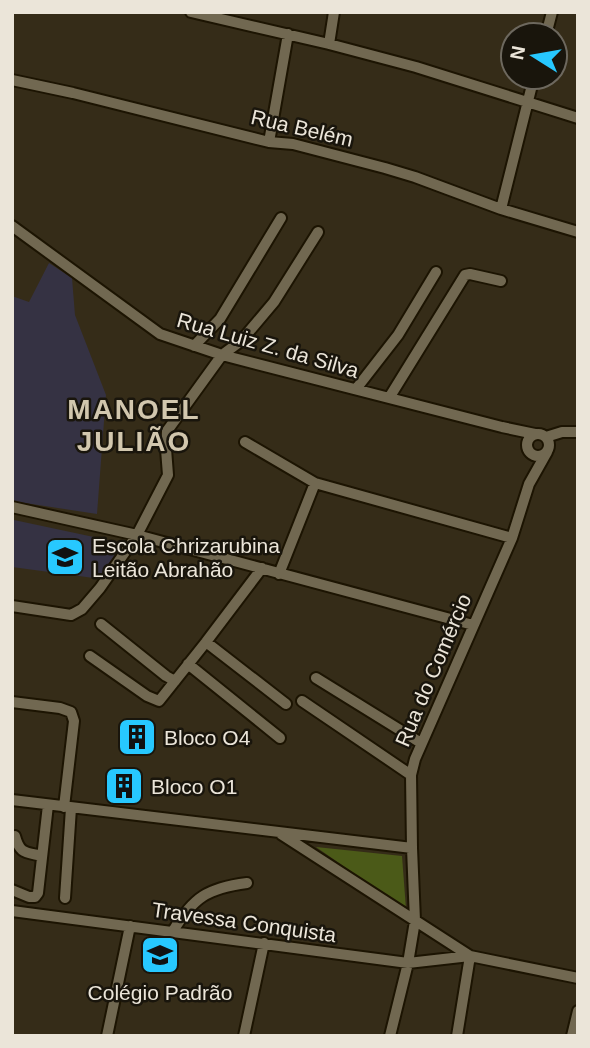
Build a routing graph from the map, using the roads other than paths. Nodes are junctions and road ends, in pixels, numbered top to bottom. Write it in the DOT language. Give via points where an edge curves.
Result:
graph roads {
  1 [pos="191,12"];
  2 [pos="334,12"];
  3 [pos="288,34"];
  4 [pos="328,44"];
  5 [pos="12,80"];
  6 [pos="530,91"];
  7 [pos="526,103"];
  8 [pos="578,118"];
  9 [pos="269,142"];
  10 [pos="501,209"];
  11 [pos="281,218"];
  12 [pos="12,226"];
  13 [pos="318,232"];
  14 [pos="578,232"];
  15 [pos="436,272"];
  16 [pos="501,281"];
  17 [pos="194,346"];
  18 [pos="222,355"];
  19 [pos="356,389"];
  20 [pos="389,398"];
  21 [pos="502,427"];
  22 [pos="577,431"];
  23 [pos="541,435"];
  24 [pos="245,442"];
  25 [pos="529,451"];
  26 [pos="547,452"];
  27 [pos="315,482"];
  28 [pos="529,484"];
  29 [pos="12,507"];
  30 [pos="137,535"];
  31 [pos="512,538"];
  32 [pos="262,568"];
  33 [pos="279,573"];
  34 [pos="12,606"];
  35 [pos="102,624"];
  36 [pos="473,625"];
  37 [pos="206,642"];
  38 [pos="90,656"];
  39 [pos="188,664"];
  40 [pos="316,678"];
  41 [pos="175,681"];
  42 [pos="302,701"];
  43 [pos="12,702"];
  44 [pos="286,704"];
  45 [pos="280,738"];
  46 [pos="421,743"];
  47 [pos="411,775"];
  48 [pos="12,800"];
  49 [pos="48,805"];
  50 [pos="68,807"];
  51 [pos="279,833"];
  52 [pos="15,836"];
  53 [pos="412,848"];
  54 [pos="42,856"];
  55 [pos="247,883"];
  56 [pos="12,890"];
  57 [pos="65,898"];
  58 [pos="12,911"];
  59 [pos="415,921"];
  60 [pos="130,926"];
  61 [pos="173,932"];
  62 [pos="264,943"];
  63 [pos="470,956"];
  64 [pos="408,963"];
  65 [pos="578,978"];
  66 [pos="578,1011"];
  67 [pos="107,1036"];
  68 [pos="244,1036"];
  69 [pos="390,1036"];
  70 [pos="457,1036"];
  71 [pos="572,1036"];
  1 -- 3 [label="street"];
  2 -- 4 [label="street"];
  3 -- 4 [label="street"];
  3 -- 9 [label="street"];
  4 -- 7 [label="street"];
  5 -- 9 [label="street, Rua Belém"];
  6 -- 7 [label="street"];
  7 -- 8 [label="street"];
  7 -- 10 [label="street"];
  9 -- 10 [label="street, Rua Belém" via="385,168"];
  10 -- 14 [label="street, Rua Belém"];
  11 -- 17 [label="street" via="220,319"];
  12 -- 17 [label="street, Rua Luiz Z. da Silva" via="160,334"];
  13 -- 18 [label="street" via="274,302 241,341"];
  15 -- 19 [label="street" via="398,335"];
  16 -- 20 [label="street" via="465,275"];
  17 -- 18 [label="street, Rua Luiz Z. da Silva"];
  18 -- 19 [label="street, Rua Luiz Z. da Silva"];
  18 -- 30 [label="street" via="167,431 168,475"];
  19 -- 20 [label="street, Rua Luiz Z. da Silva"];
  20 -- 21 [label="street, Rua Luiz Z. da Silva"];
  21 -- 23 [label="street, Rua Luiz Z. da Silva"];
  21 -- 25 [label="street, Rua Luiz Z. da Silva"];
  22 -- 23 [label="street"];
  23 -- 25 [label="street" via="529,438"];
  23 -- 26 [label="street" via="550,443"];
  24 -- 27 [label="street"];
  25 -- 26 [label="street" via="538,456"];
  25 -- 28 [label="street, Rua do Comércio"];
  26 -- 28 [label="street, Rua do Comércio"];
  27 -- 31 [label="street"];
  27 -- 33 [label="street"];
  28 -- 31 [label="street, Rua do Comércio"];
  29 -- 30 [label="street"];
  30 -- 32 [label="street"];
  30 -- 34 [label="street" via="82,609 71,615"];
  31 -- 36 [label="street, Rua do Comércio"];
  32 -- 33 [label="street"];
  32 -- 37 [label="street"];
  33 -- 36 [label="street"];
  35 -- 41 [label="street"];
  36 -- 46 [label="street, Rua do Comércio"];
  37 -- 39 [label="street"];
  37 -- 44 [label="street"];
  38 -- 41 [label="street" via="159,701"];
  39 -- 41 [label="street"];
  39 -- 45 [label="street"];
  40 -- 46 [label="street"];
  42 -- 47 [label="street"];
  43 -- 50 [label="street" via="71,712"];
  46 -- 47 [label="street, Rua do Comércio"];
  47 -- 53 [label="street, Rua do Comércio"];
  48 -- 49 [label="street"];
  49 -- 50 [label="street"];
  49 -- 54 [label="street"];
  50 -- 51 [label="street"];
  50 -- 57 [label="street"];
  51 -- 53 [label="street"];
  51 -- 59 [label="street"];
  52 -- 54 [label="street" via="22,851"];
  53 -- 59 [label="street, Rua do Comércio"];
  54 -- 56 [label="street" via="35,897"];
  55 -- 61 [label="street" via="210,891 185,912"];
  58 -- 60 [label="street, Travessa Conquista"];
  59 -- 63 [label="street"];
  59 -- 64 [label="street, Rua do Comércio"];
  60 -- 61 [label="street, Travessa Conquista"];
  60 -- 67 [label="street"];
  61 -- 62 [label="street, Travessa Conquista"];
  62 -- 64 [label="street, Travessa Conquista"];
  62 -- 68 [label="street"];
  63 -- 64 [label="street, Travessa Conquista"];
  63 -- 65 [label="street"];
  63 -- 70 [label="street"];
  64 -- 69 [label="street, Rua do Comércio"];
  66 -- 71 [label="street"];
}
